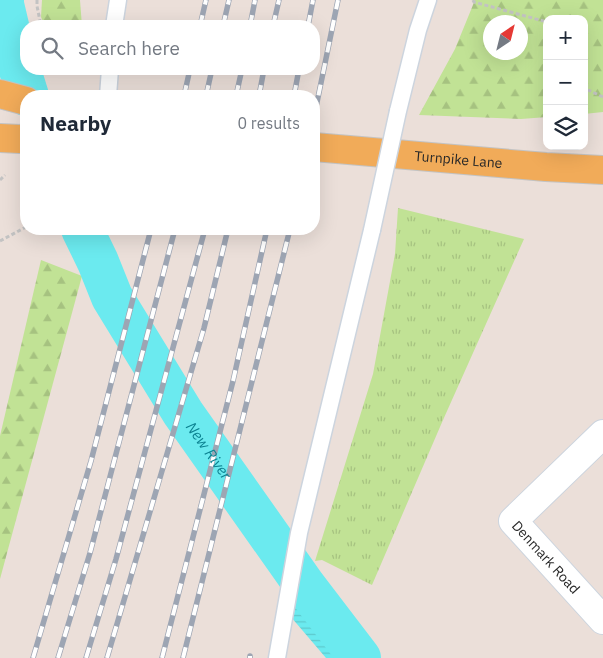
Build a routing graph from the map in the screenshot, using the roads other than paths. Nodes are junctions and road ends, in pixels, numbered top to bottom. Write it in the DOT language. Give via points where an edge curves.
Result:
graph roads {
  1 [pos="118,0"];
  2 [pos="428,0"];
  3 [pos="115,20"];
  4 [pos="110,75"];
  5 [pos="108,90"];
  6 [pos="320,147"];
  7 [pos="603,170"];
  8 [pos="603,434"];
  9 [pos="603,620"];
  10 [pos="277,658"];
  1 -- 3 [label="lane"];
  2 -- 10 [label="lane, bridge" via="398,111 299,532"];
  4 -- 5 [label="lane"];
  6 -- 7 [label="main road, Turnpike Lane"];
  8 -- 9 [label="street, Denmark Road" via="513,521"];
}
